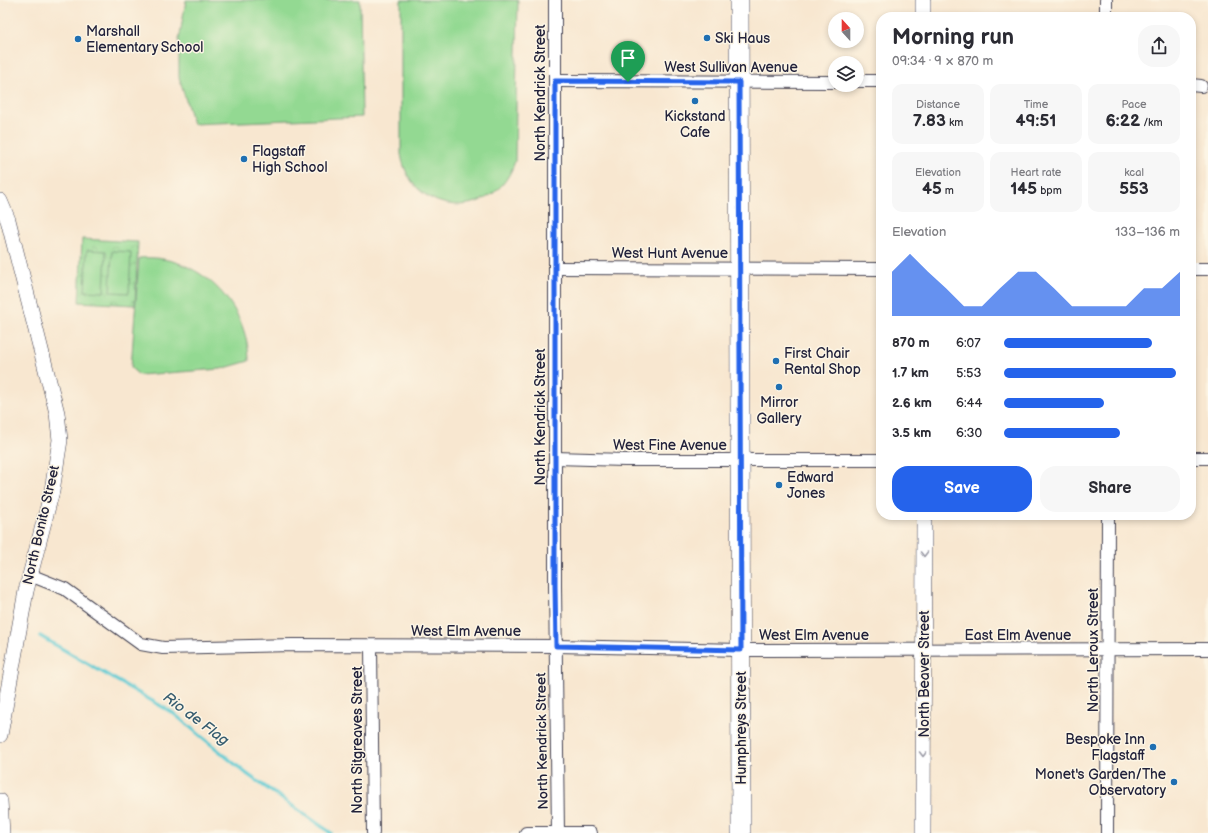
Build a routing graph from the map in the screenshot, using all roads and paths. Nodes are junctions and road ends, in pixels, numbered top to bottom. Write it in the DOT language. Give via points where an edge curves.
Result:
graph roads {
  1 [pos="555,0"];
  2 [pos="739,0"];
  3 [pos="923,0"];
  4 [pos="1106,0"];
  5 [pos="923,12"];
  6 [pos="1106,12"];
  7 [pos="555,81"];
  8 [pos="864,81"];
  9 [pos="876,81"];
  10 [pos="739,82"];
  11 [pos="828,82"];
  12 [pos="0,201"];
  13 [pos="555,268"];
  14 [pos="740,268"];
  15 [pos="876,269"];
  16 [pos="1196,269"];
  17 [pos="1208,269"];
  18 [pos="555,458"];
  19 [pos="1196,458"];
  20 [pos="1208,458"];
  21 [pos="740,460"];
  22 [pos="876,460"];
  23 [pos="924,520"];
  24 [pos="1108,520"];
  25 [pos="30,575"];
  26 [pos="371,646"];
  27 [pos="556,646"];
  28 [pos="924,649"];
  29 [pos="1208,649"];
  30 [pos="741,650"];
  31 [pos="1108,650"];
  32 [pos="0,734"];
  33 [pos="0,801"];
  34 [pos="558,832"];
  35 [pos="2,833"];
  36 [pos="373,833"];
  37 [pos="526,833"];
  38 [pos="591,833"];
  39 [pos="741,833"];
  40 [pos="923,833"];
  41 [pos="1107,833"];
  1 -- 7 [label="street, North Kendrick Street"];
  2 -- 10 [label="main road, Humphreys Street"];
  3 -- 5 [label="street"];
  4 -- 6 [label="street"];
  7 -- 10 [label="street, West Sullivan Avenue"];
  7 -- 13 [label="street, North Kendrick Street"];
  8 -- 9 [label="street"];
  10 -- 11 [label="street, West Sullivan Avenue"];
  10 -- 14 [label="main road, Humphreys Street"];
  12 -- 25 [label="street, North Bonito Street" via="8,220 57,413 59,433 52,491"];
  13 -- 14 [label="street, West Hunt Avenue"];
  13 -- 18 [label="street, North Kendrick Street"];
  14 -- 15 [label="street, West Hunt Avenue"];
  14 -- 21 [label="main road, Humphreys Street"];
  16 -- 17 [label="street"];
  18 -- 21 [label="street, West Fine Avenue"];
  18 -- 27 [label="street, North Kendrick Street"];
  19 -- 20 [label="street"];
  21 -- 22 [label="street, West Fine Avenue"];
  21 -- 30 [label="main road, Humphreys Street"];
  23 -- 28 [label="street, North Beaver Street, one-way"];
  24 -- 31 [label="street, North Leroux Street"];
  25 -- 26 [label="street, West Elm Avenue" via="65,589 141,644 163,648"];
  25 -- 32 [label="street, North Bonito Street"];
  26 -- 27 [label="street, West Elm Avenue"];
  26 -- 36 [label="street, North Sitgreaves Street"];
  27 -- 30 [label="street, West Elm Avenue"];
  27 -- 34 [label="street, North Kendrick Street"];
  28 -- 30 [label="street, West Elm Avenue"];
  28 -- 31 [label="street, East Elm Avenue"];
  28 -- 40 [label="street, North Beaver Street, one-way"];
  29 -- 31 [label="street, East Elm Avenue"];
  30 -- 39 [label="main road, Humphreys Street"];
  31 -- 41 [label="street, North Leroux Street"];
  33 -- 35 [label="street"];
  34 -- 37 [label="street"];
  34 -- 38 [label="street"];
}
